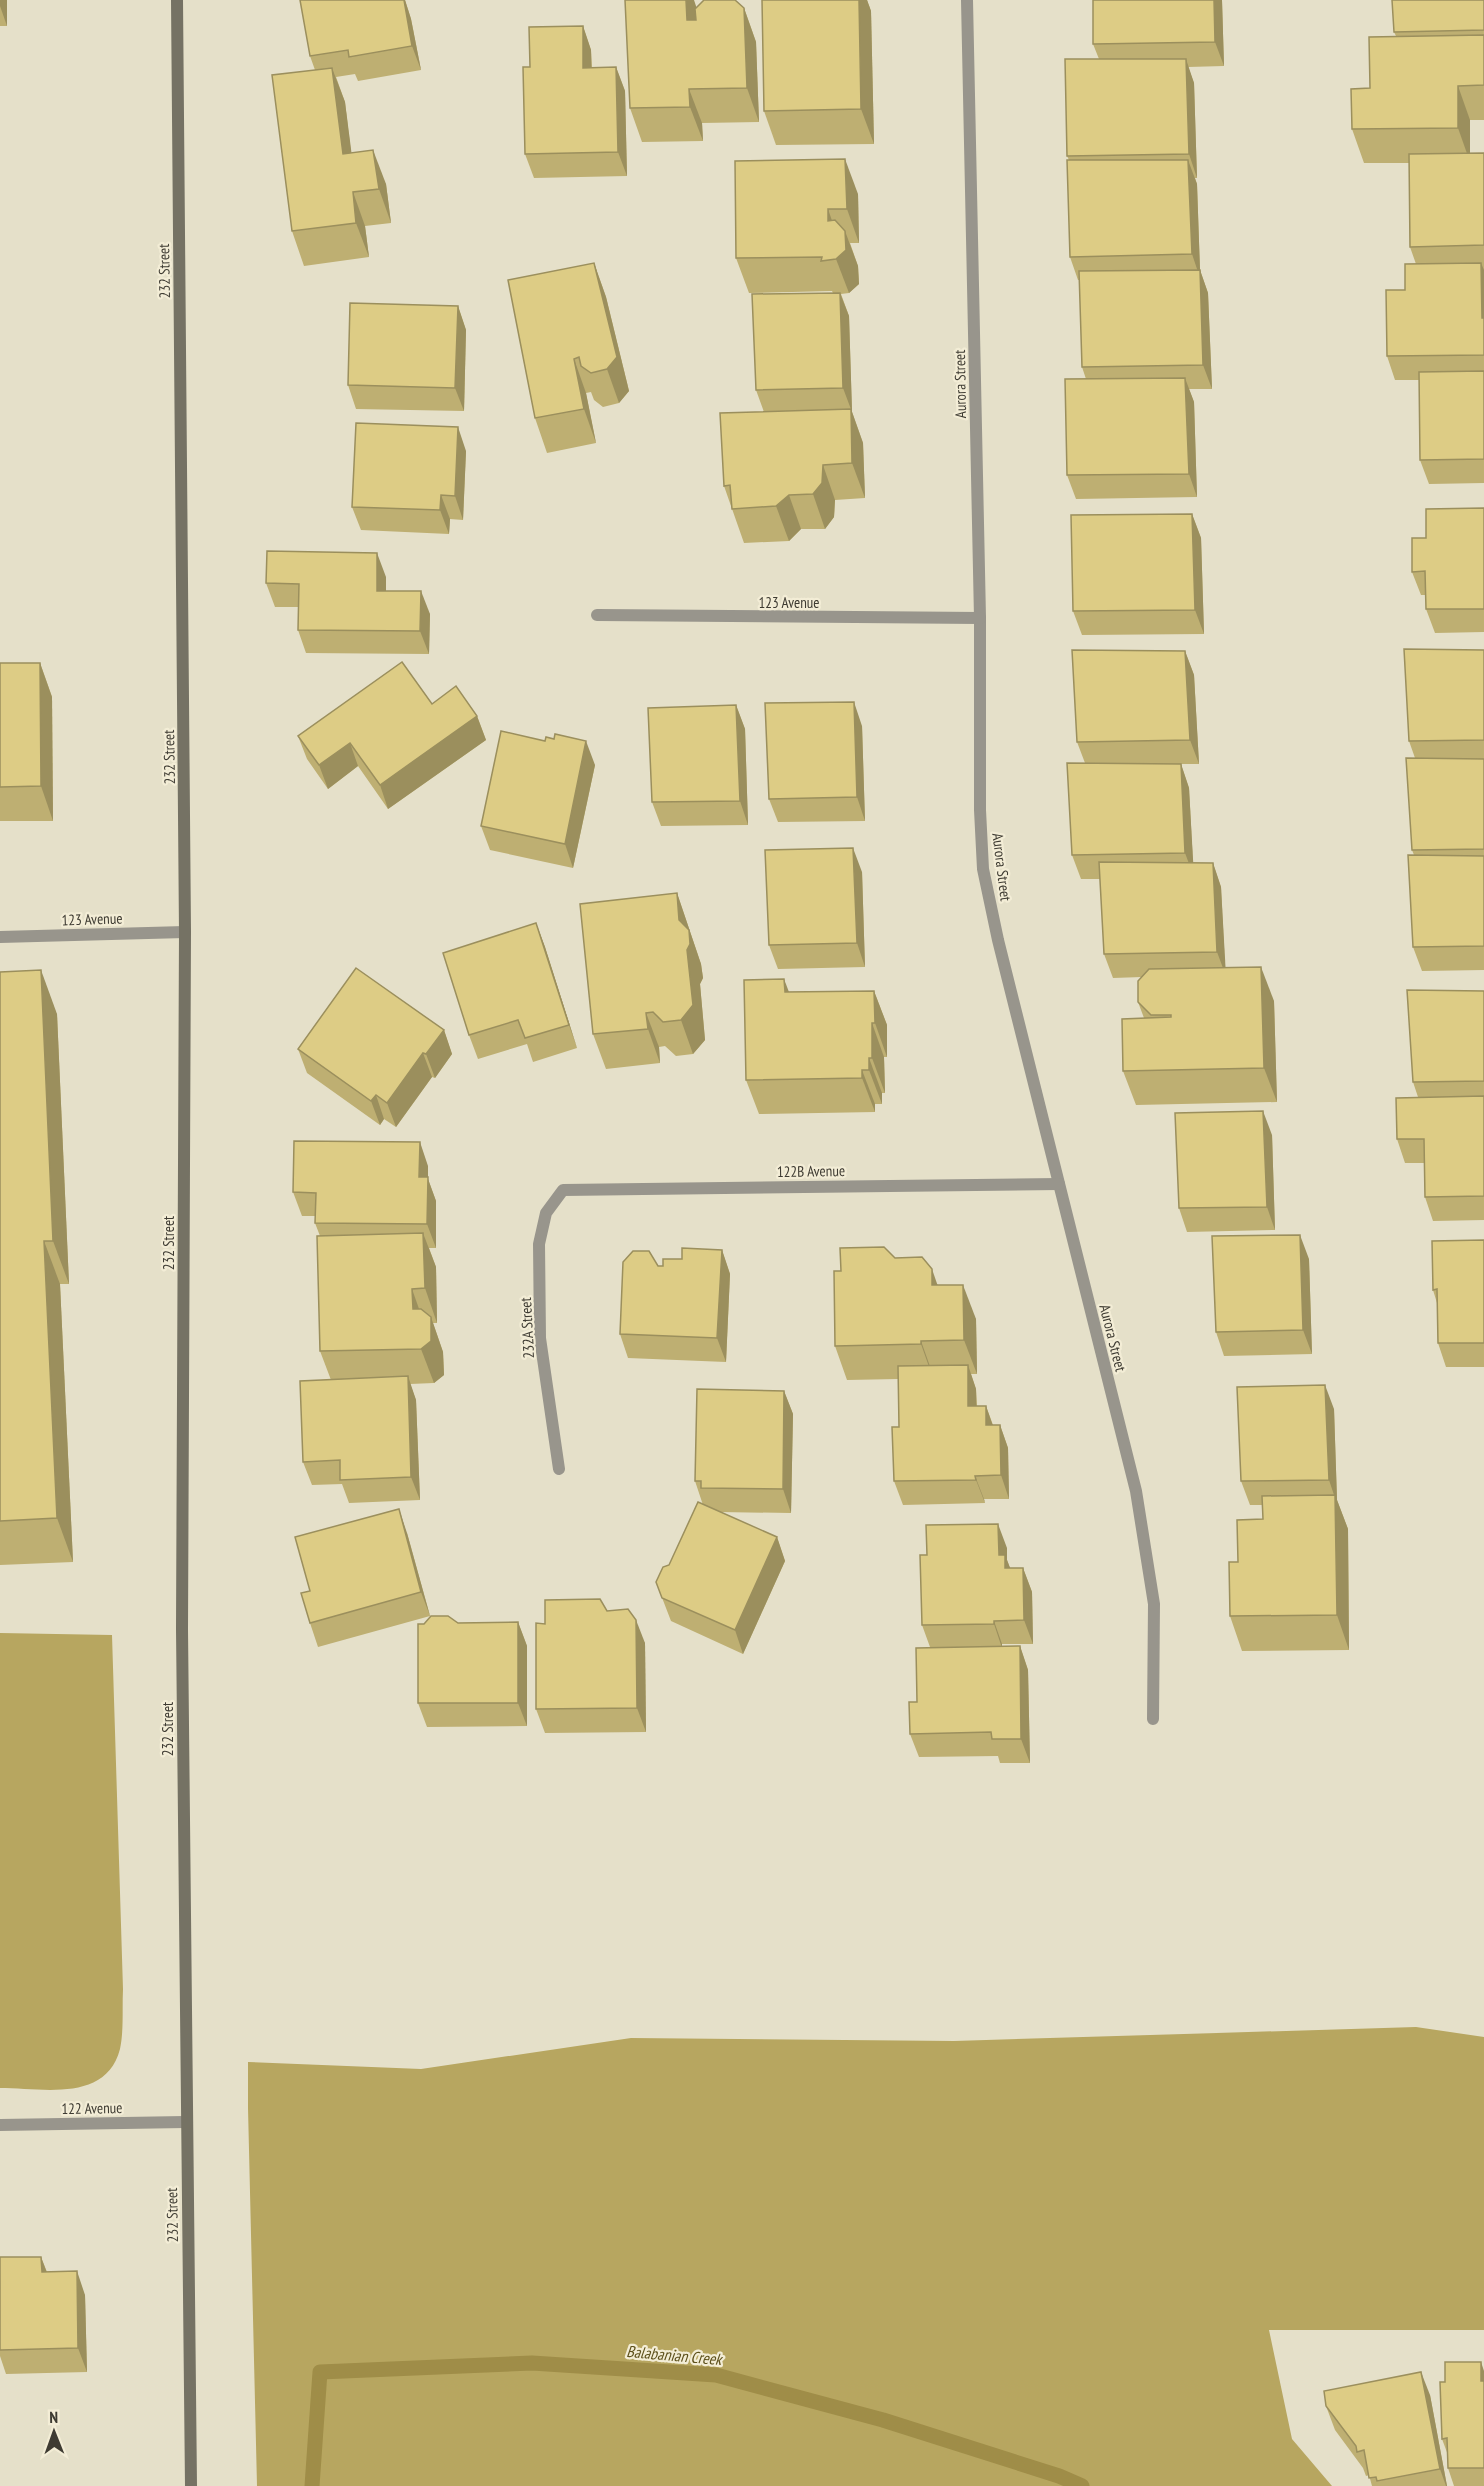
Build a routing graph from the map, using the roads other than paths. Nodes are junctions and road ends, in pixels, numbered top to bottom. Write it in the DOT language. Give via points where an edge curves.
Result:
graph roads {
  1 [pos="177,0"];
  2 [pos="968,0"];
  3 [pos="597,615"];
  4 [pos="980,618"];
  5 [pos="185,932"];
  6 [pos="0,937"];
  7 [pos="1059,1184"];
  8 [pos="563,1190"];
  9 [pos="559,1469"];
  10 [pos="1153,1719"];
  11 [pos="185,2122"];
  12 [pos="0,2125"];
  13 [pos="191,2486"];
  1 -- 5 [label="main road, 232 Street"];
  2 -- 4 [label="street, Aurora Street"];
  3 -- 4 [label="street, 123 Avenue"];
  4 -- 7 [label="street, Aurora Street" via="980,810 984,869"];
  5 -- 6 [label="street, 123 Avenue"];
  5 -- 11 [label="main road, 232 Street"];
  7 -- 8 [label="street, 122B Avenue"];
  7 -- 10 [label="street, Aurora Street" via="1136,1491 1154,1604"];
  8 -- 9 [label="street, 232A Street" via="546,1213 539,1244 540,1338"];
  11 -- 12 [label="street, 122 Avenue"];
  11 -- 13 [label="main road, 232 Street"];
}
